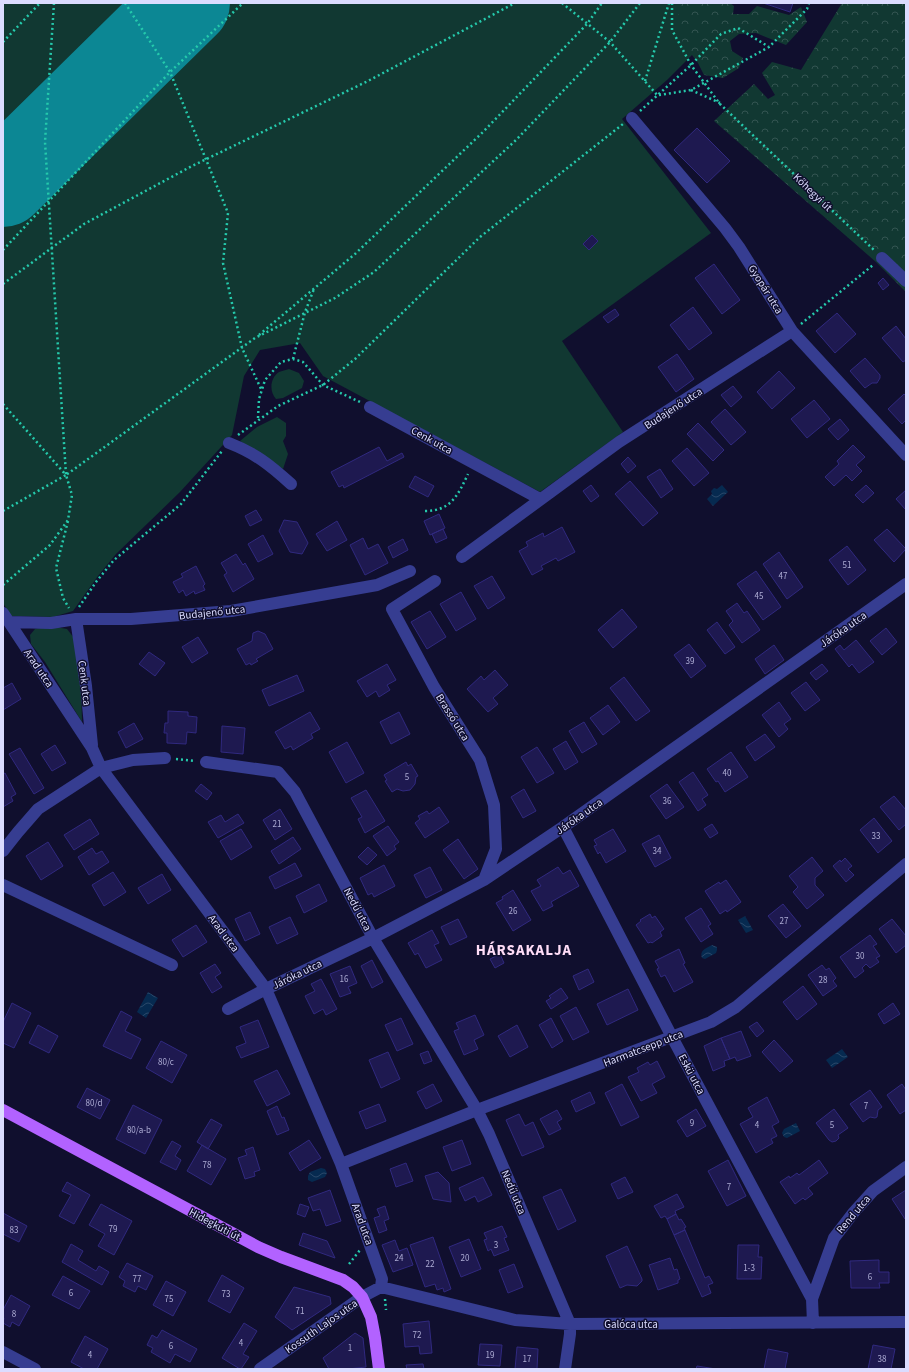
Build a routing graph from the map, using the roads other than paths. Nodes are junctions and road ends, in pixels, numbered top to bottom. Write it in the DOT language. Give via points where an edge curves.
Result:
graph roads {
  1 [pos="632,118"];
  2 [pos="882,258"];
  3 [pos="906,281"];
  4 [pos="792,331"];
  5 [pos="370,406"];
  6 [pos="229,444"];
  7 [pos="906,455"];
  8 [pos="291,484"];
  9 [pos="540,499"];
  10 [pos="462,557"];
  11 [pos="410,571"];
  12 [pos="435,581"];
  13 [pos="906,584"];
  14 [pos="6,618"];
  15 [pos="76,619"];
  16 [pos="92,748"];
  17 [pos="165,758"];
  18 [pos="206,762"];
  19 [pos="101,768"];
  20 [pos="563,827"];
  21 [pos="3,851"];
  22 [pos="906,864"];
  23 [pos="484,880"];
  24 [pos="3,885"];
  25 [pos="373,938"];
  26 [pos="172,965"];
  27 [pos="266,989"];
  28 [pos="228,1009"];
  29 [pos="672,1037"];
  30 [pos="3,1110"];
  31 [pos="477,1110"];
  32 [pos="341,1164"];
  33 [pos="906,1167"];
  34 [pos="381,1287"];
  35 [pos="362,1297"];
  36 [pos="812,1299"];
  37 [pos="906,1322"];
  38 [pos="813,1323"];
  39 [pos="570,1324"];
  40 [pos="3,1352"];
  41 [pos="35,1369"];
  42 [pos="260,1369"];
  43 [pos="379,1369"];
  44 [pos="565,1369"];
  1 -- 4 [label="street, Gyopár utca" via="725,228"];
  2 -- 3 [label="street"];
  4 -- 7 [label="street, Gyopár utca"];
  4 -- 9 [label="street, Budajenő utca" via="619,442"];
  5 -- 9 [label="street, Cenk utca"];
  6 -- 8 [label="street" via="247,450 271,465"];
  9 -- 10 [label="street, Budajenő utca"];
  11 -- 15 [label="street, Budajenő utca" via="377,585 231,611 131,619"];
  12 -- 23 [label="street, Brassó utca" via="392,608 434,687 480,760 494,805 496,849"];
  13 -- 20 [label="street, Járóka utca"];
  14 -- 15 [label="street, Budajenő utca" via="52,622"];
  14 -- 16 [label="street, Arad utca"];
  15 -- 16 [label="street, Cenk utca"];
  16 -- 19 [label="street, Arad utca"];
  17 -- 19 [label="street" via="133,760"];
  18 -- 25 [label="street, Nedű utca" via="278,772 295,792"];
  19 -- 21 [label="street" via="38,809"];
  19 -- 27 [label="street, Arad utca"];
  20 -- 23 [label="street, Járóka utca"];
  20 -- 29 [label="street, Eskü utca"];
  22 -- 29 [label="street, Harmatcsepp utca" via="736,1007 711,1022"];
  23 -- 25 [label="street, Járóka utca"];
  24 -- 26 [label="street"];
  25 -- 27 [label="street, Járóka utca"];
  25 -- 31 [label="street, Nedű utca"];
  27 -- 28 [label="street, Járóka utca"];
  27 -- 32 [label="street, Arad utca"];
  29 -- 31 [label="street, Harmatcsepp utca"];
  29 -- 36 [label="street, Eskü utca"];
  30 -- 35 [label="main road, Hidegkúti út" via="258,1246 344,1280"];
  31 -- 32 [label="street, Harmatcsepp utca"];
  31 -- 39 [label="street, Nedű utca"];
  32 -- 34 [label="street, Arad utca" via="382,1279"];
  33 -- 36 [label="street, Rend utca" via="873,1191 834,1238"];
  34 -- 35 [label="street"];
  34 -- 39 [label="street, Galóca utca" via="515,1320"];
  35 -- 42 [label="street, Kossuth Lajos utca"];
  35 -- 43 [label="main road, Hidegkúti út" via="371,1317"];
  36 -- 38 [label="street, Rend utca"];
  37 -- 38 [label="street, Galóca utca"];
  38 -- 39 [label="street, Galóca utca"];
  39 -- 44 [label="street"];
  40 -- 41 [label="street"];
}
